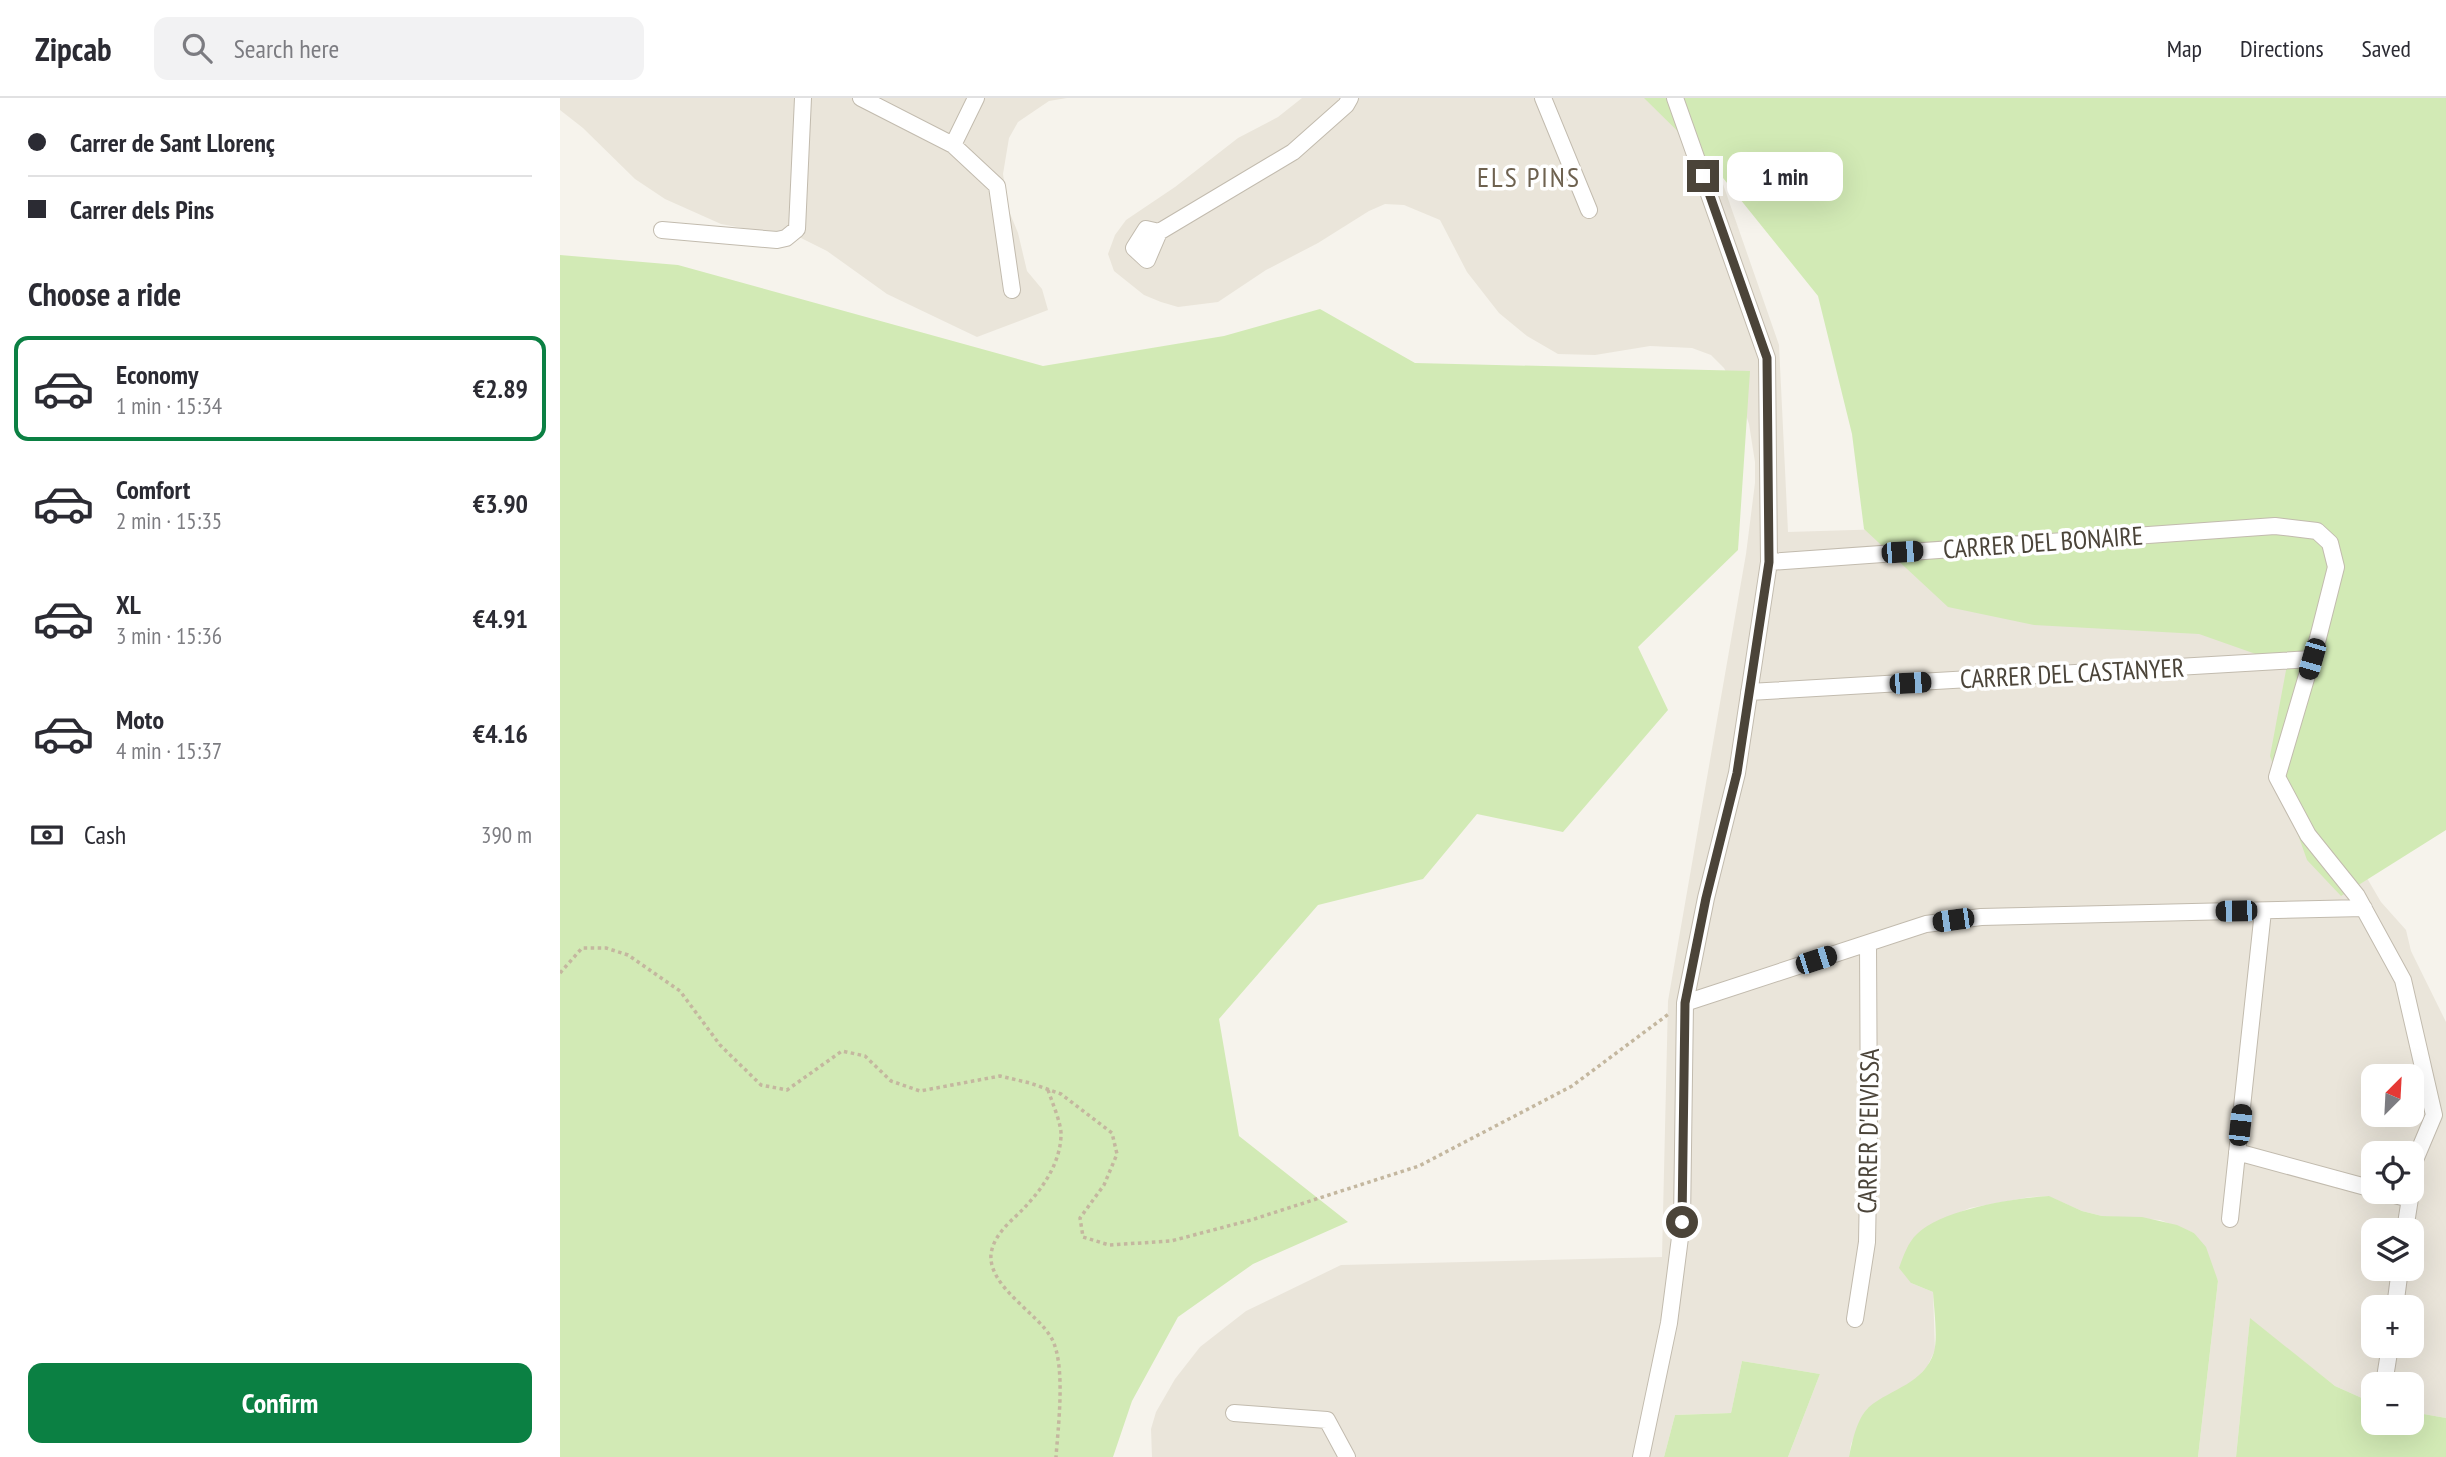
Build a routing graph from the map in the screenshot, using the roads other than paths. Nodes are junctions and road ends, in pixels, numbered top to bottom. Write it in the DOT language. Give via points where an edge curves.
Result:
graph roads {
  1 [pos="803,98"];
  2 [pos="861,98"];
  3 [pos="976,98"];
  4 [pos="1350,98"];
  5 [pos="1543,98"];
  6 [pos="1675,98"];
  7 [pos="953,145"];
  8 [pos="1589,210"];
  9 [pos="662,230"];
  10 [pos="1159,232"];
  11 [pos="1012,290"];
  12 [pos="1769,562"];
  13 [pos="2312,659"];
  14 [pos="1749,692"];
  15 [pos="2364,908"];
  16 [pos="2263,911"];
  17 [pos="1868,943"];
  18 [pos="1685,1003"];
  19 [pos="2440,1117"];
  20 [pos="2424,1145"];
  21 [pos="2237,1152"];
  22 [pos="2361,1186"];
  23 [pos="2230,1219"];
  24 [pos="1855,1319"];
  25 [pos="1234,1413"];
  26 [pos="1347,1457"];
  27 [pos="1641,1457"];
  1 -- 9 [label="street" via="797,229 777,240"];
  2 -- 7 [label="street"];
  3 -- 7 [label="street"];
  4 -- 10 [label="street" via="1293,152"];
  5 -- 8 [label="street"];
  6 -- 12 [label="street" via="1767,358"];
  7 -- 11 [label="street" via="997,186"];
  12 -- 13 [label="street, CARRER DEL BONAIRE" via="2275,526 2318,531 2330,543 2336,568"];
  12 -- 14 [label="street"];
  13 -- 14 [label="street, CARRER DEL CASTANYER"];
  13 -- 15 [label="street" via="2277,777 2308,835"];
  14 -- 18 [label="street" via="1737,773"];
  15 -- 16 [label="street"];
  15 -- 19 [label="street" via="2403,980"];
  16 -- 17 [label="street" via="1981,917 1926,924"];
  16 -- 21 [label="street"];
  17 -- 18 [label="street"];
  17 -- 24 [label="street, CARRER D'EIVISSA" via="1867,1242"];
  18 -- 27 [label="street" via="1682,1222 1669,1323"];
  19 -- 20 [label="street"];
  21 -- 22 [label="street"];
  21 -- 23 [label="street"];
  25 -- 26 [label="street" via="1328,1420"];
}
